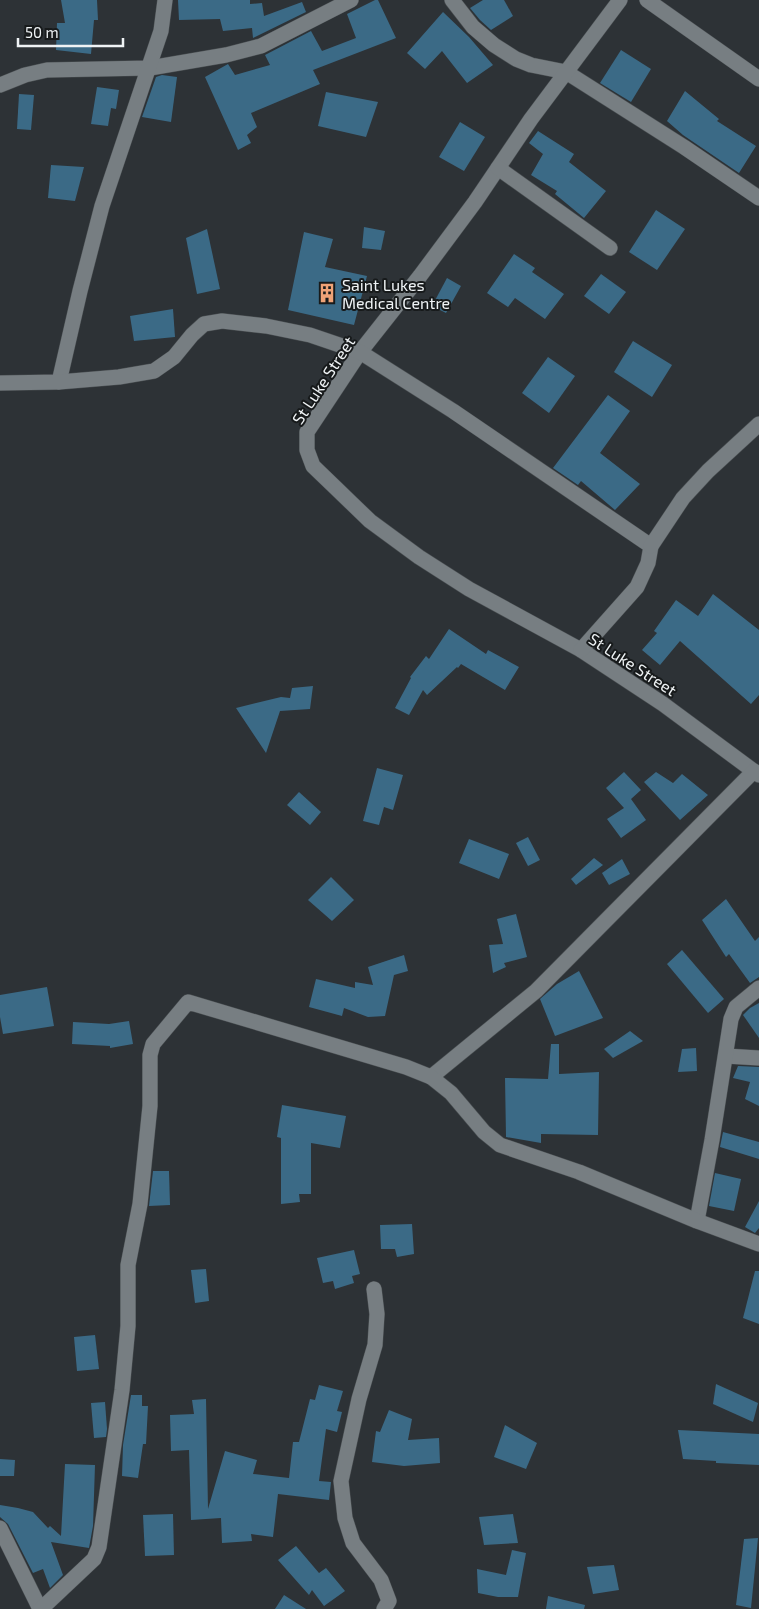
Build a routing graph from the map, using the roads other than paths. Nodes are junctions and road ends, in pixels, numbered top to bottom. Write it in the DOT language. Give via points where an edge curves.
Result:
graph roads {
  1 [pos="165,0"];
  2 [pos="351,0"];
  3 [pos="452,0"];
  4 [pos="620,0"];
  5 [pos="647,0"];
  6 [pos="150,68"];
  7 [pos="566,72"];
  8 [pos="759,79"];
  9 [pos="0,85"];
  10 [pos="498,168"];
  11 [pos="759,198"];
  12 [pos="610,248"];
  13 [pos="360,352"];
  14 [pos="0,382"];
  15 [pos="59,382"];
  16 [pos="759,424"];
  17 [pos="651,546"];
  18 [pos="581,650"];
  19 [pos="756,773"];
  20 [pos="759,988"];
  21 [pos="726,1056"];
  22 [pos="759,1058"];
  23 [pos="431,1076"];
  24 [pos="696,1221"];
  25 [pos="759,1244"];
  26 [pos="374,1289"];
  27 [pos="0,1528"];
  28 [pos="40,1609"];
  29 [pos="384,1609"];
  1 -- 6 [label="street" via="161,31"];
  2 -- 6 [label="street" via="261,46"];
  3 -- 7 [label="street" via="478,31 516,59"];
  4 -- 7 [label="street, St Luke Street"];
  5 -- 8 [label="street"];
  6 -- 9 [label="street" via="47,70"];
  6 -- 15 [label="street" via="102,206"];
  7 -- 10 [label="street, St Luke Street"];
  7 -- 11 [label="street"];
  10 -- 12 [label="street"];
  10 -- 13 [label="street, St Luke Street"];
  13 -- 15 [label="street" via="310,335 222,320 204,324 174,358 154,371"];
  13 -- 17 [label="street"];
  13 -- 18 [label="street, St Luke Street" via="307,432 307,450 314,466 370,521 419,558"];
  14 -- 15 [label="street"];
  16 -- 17 [label="street" via="683,498"];
  17 -- 18 [label="street" via="648,563 637,587"];
  18 -- 19 [label="street, St Luke Street" via="663,704"];
  19 -- 23 [label="street" via="536,992"];
  20 -- 21 [label="street" via="736,1008 731,1019"];
  21 -- 22 [label="street"];
  21 -- 24 [label="street"];
  23 -- 24 [label="street" via="500,1145 579,1172"];
  23 -- 28 [label="street" via="188,1002 153,1044 140,1204 128,1265 128,1326 122,1390 99,1547 94,1559"];
  24 -- 25 [label="street"];
  26 -- 29 [label="street" via="375,1346 359,1399 341,1481 344,1518 353,1543 380,1580 389,1601"];
  27 -- 28 [label="street"];
}
